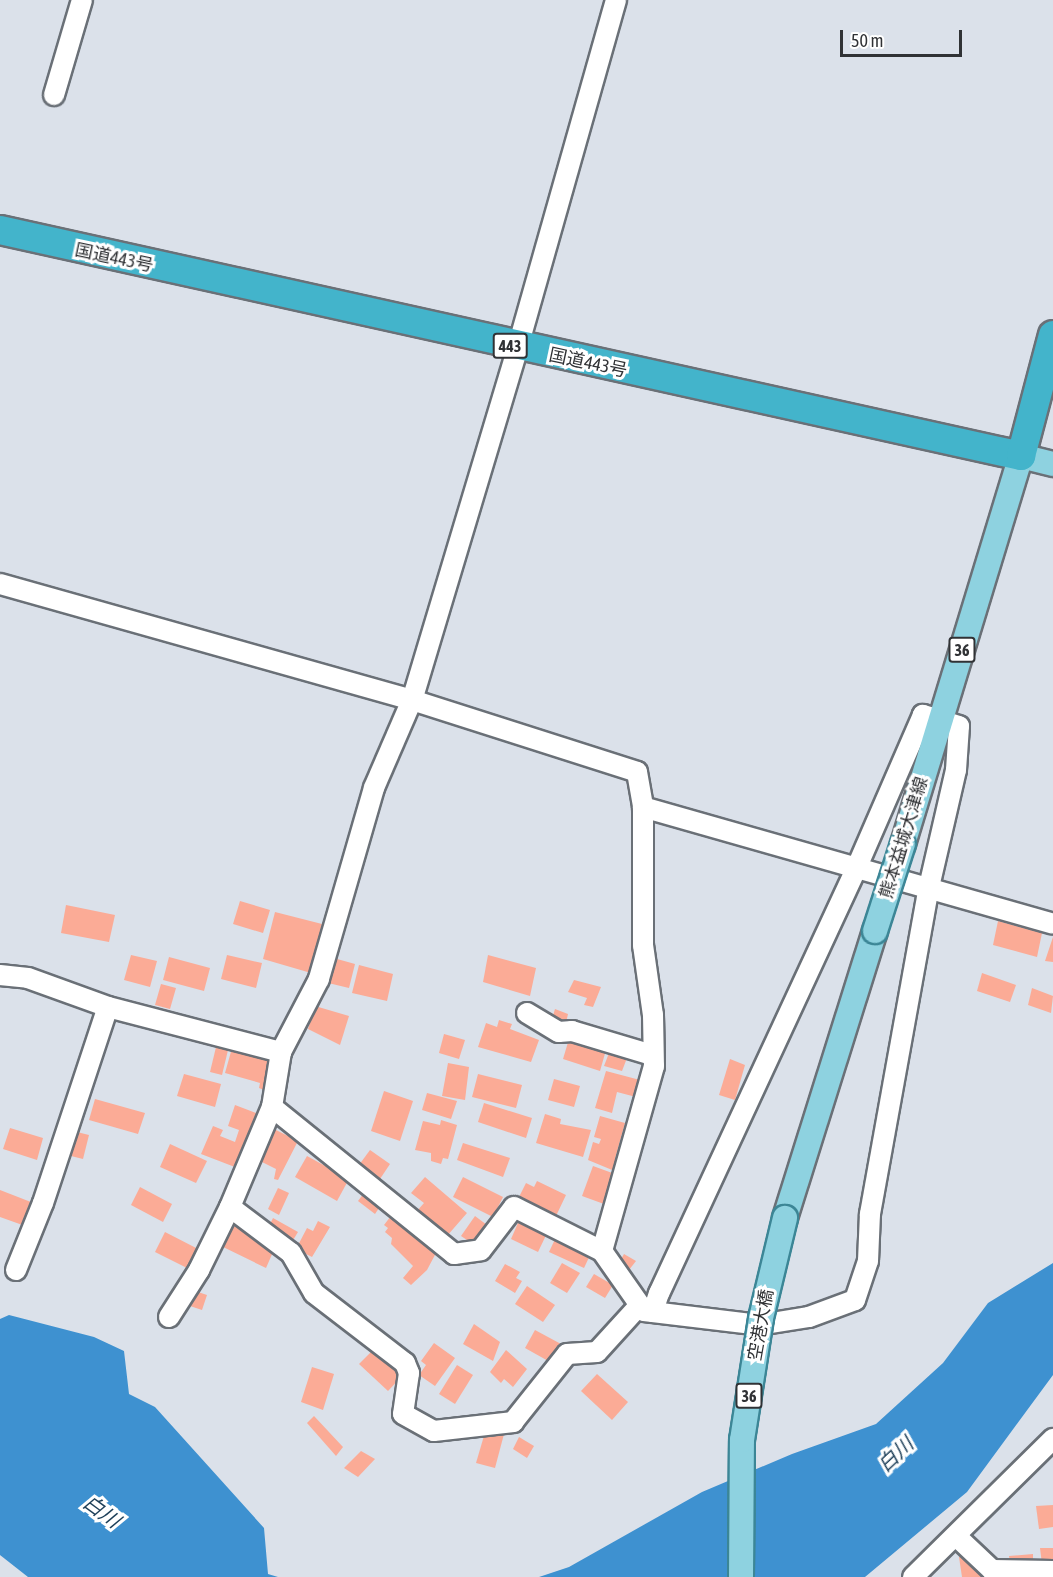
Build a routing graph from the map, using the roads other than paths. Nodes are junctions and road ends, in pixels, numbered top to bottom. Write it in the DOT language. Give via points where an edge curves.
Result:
graph roads {
  1 [pos="82,0"];
  2 [pos="616,0"];
  3 [pos="54,95"];
  4 [pos="0,230"];
  5 [pos="1053,335"];
  6 [pos="518,347"];
  7 [pos="1021,456"];
  8 [pos="1053,464"];
  9 [pos="0,584"];
  10 [pos="412,700"];
  11 [pos="941,719"];
  12 [pos="643,807"];
  13 [pos="857,867"];
  14 [pos="929,887"];
  15 [pos="1053,924"];
  16 [pos="0,975"];
  17 [pos="108,1008"];
  18 [pos="527,1013"];
  19 [pos="281,1052"];
  20 [pos="652,1055"];
  21 [pos="272,1107"];
  22 [pos="230,1207"];
  23 [pos="785,1218"];
  24 [pos="602,1251"];
  25 [pos="16,1270"];
  26 [pos="646,1310"];
  27 [pos="169,1317"];
  28 [pos="1053,1439"];
  29 [pos="956,1536"];
  30 [pos="1053,1571"];
  31 [pos="741,1577"];
  32 [pos="913,1577"];
  1 -- 3 [label="street"];
  2 -- 6 [label="street"];
  4 -- 6 [label="highway, 国道443号 / 443"];
  5 -- 7 [label="highway"];
  6 -- 7 [label="highway, 国道443号 / 443"];
  6 -- 10 [label="street"];
  7 -- 8 [label="main road"];
  7 -- 11 [label="main road, 熊本益城大津線 / 36"];
  9 -- 10 [label="street"];
  10 -- 12 [label="street" via="637,772"];
  10 -- 19 [label="street" via="374,788 319,980"];
  11 -- 13 [label="street" via="922,715"];
  11 -- 14 [label="street" via="959,726 956,770"];
  11 -- 23 [label="main road, 熊本益城大津線 / 36, bridge"];
  12 -- 13 [label="street"];
  12 -- 20 [label="street" via="643,945 653,1016"];
  13 -- 14 [label="street"];
  13 -- 26 [label="street" via="659,1293"];
  14 -- 15 [label="street"];
  14 -- 26 [label="street" via="870,1215 868,1261 855,1300 809,1317 759,1325"];
  16 -- 17 [label="street" via="28,978"];
  17 -- 19 [label="street"];
  17 -- 25 [label="street" via="47,1193"];
  18 -- 20 [label="street" via="559,1032 572,1031"];
  19 -- 21 [label="street"];
  20 -- 24 [label="street" via="654,1066 644,1108"];
  21 -- 22 [label="street"];
  21 -- 24 [label="street" via="454,1254 481,1250 514,1207"];
  22 -- 26 [label="street" via="291,1253 314,1293 405,1363 409,1373 403,1414 434,1431 513,1422 567,1354 597,1352"];
  22 -- 27 [label="street" via="200,1270"];
  23 -- 31 [label="main road, 空港大橋 / 36, bridge" via="761,1318 742,1440"];
  24 -- 26 [label="street"];
  28 -- 29 [label="street"];
  29 -- 30 [label="street" via="992,1570"];
  29 -- 32 [label="street"];
}
